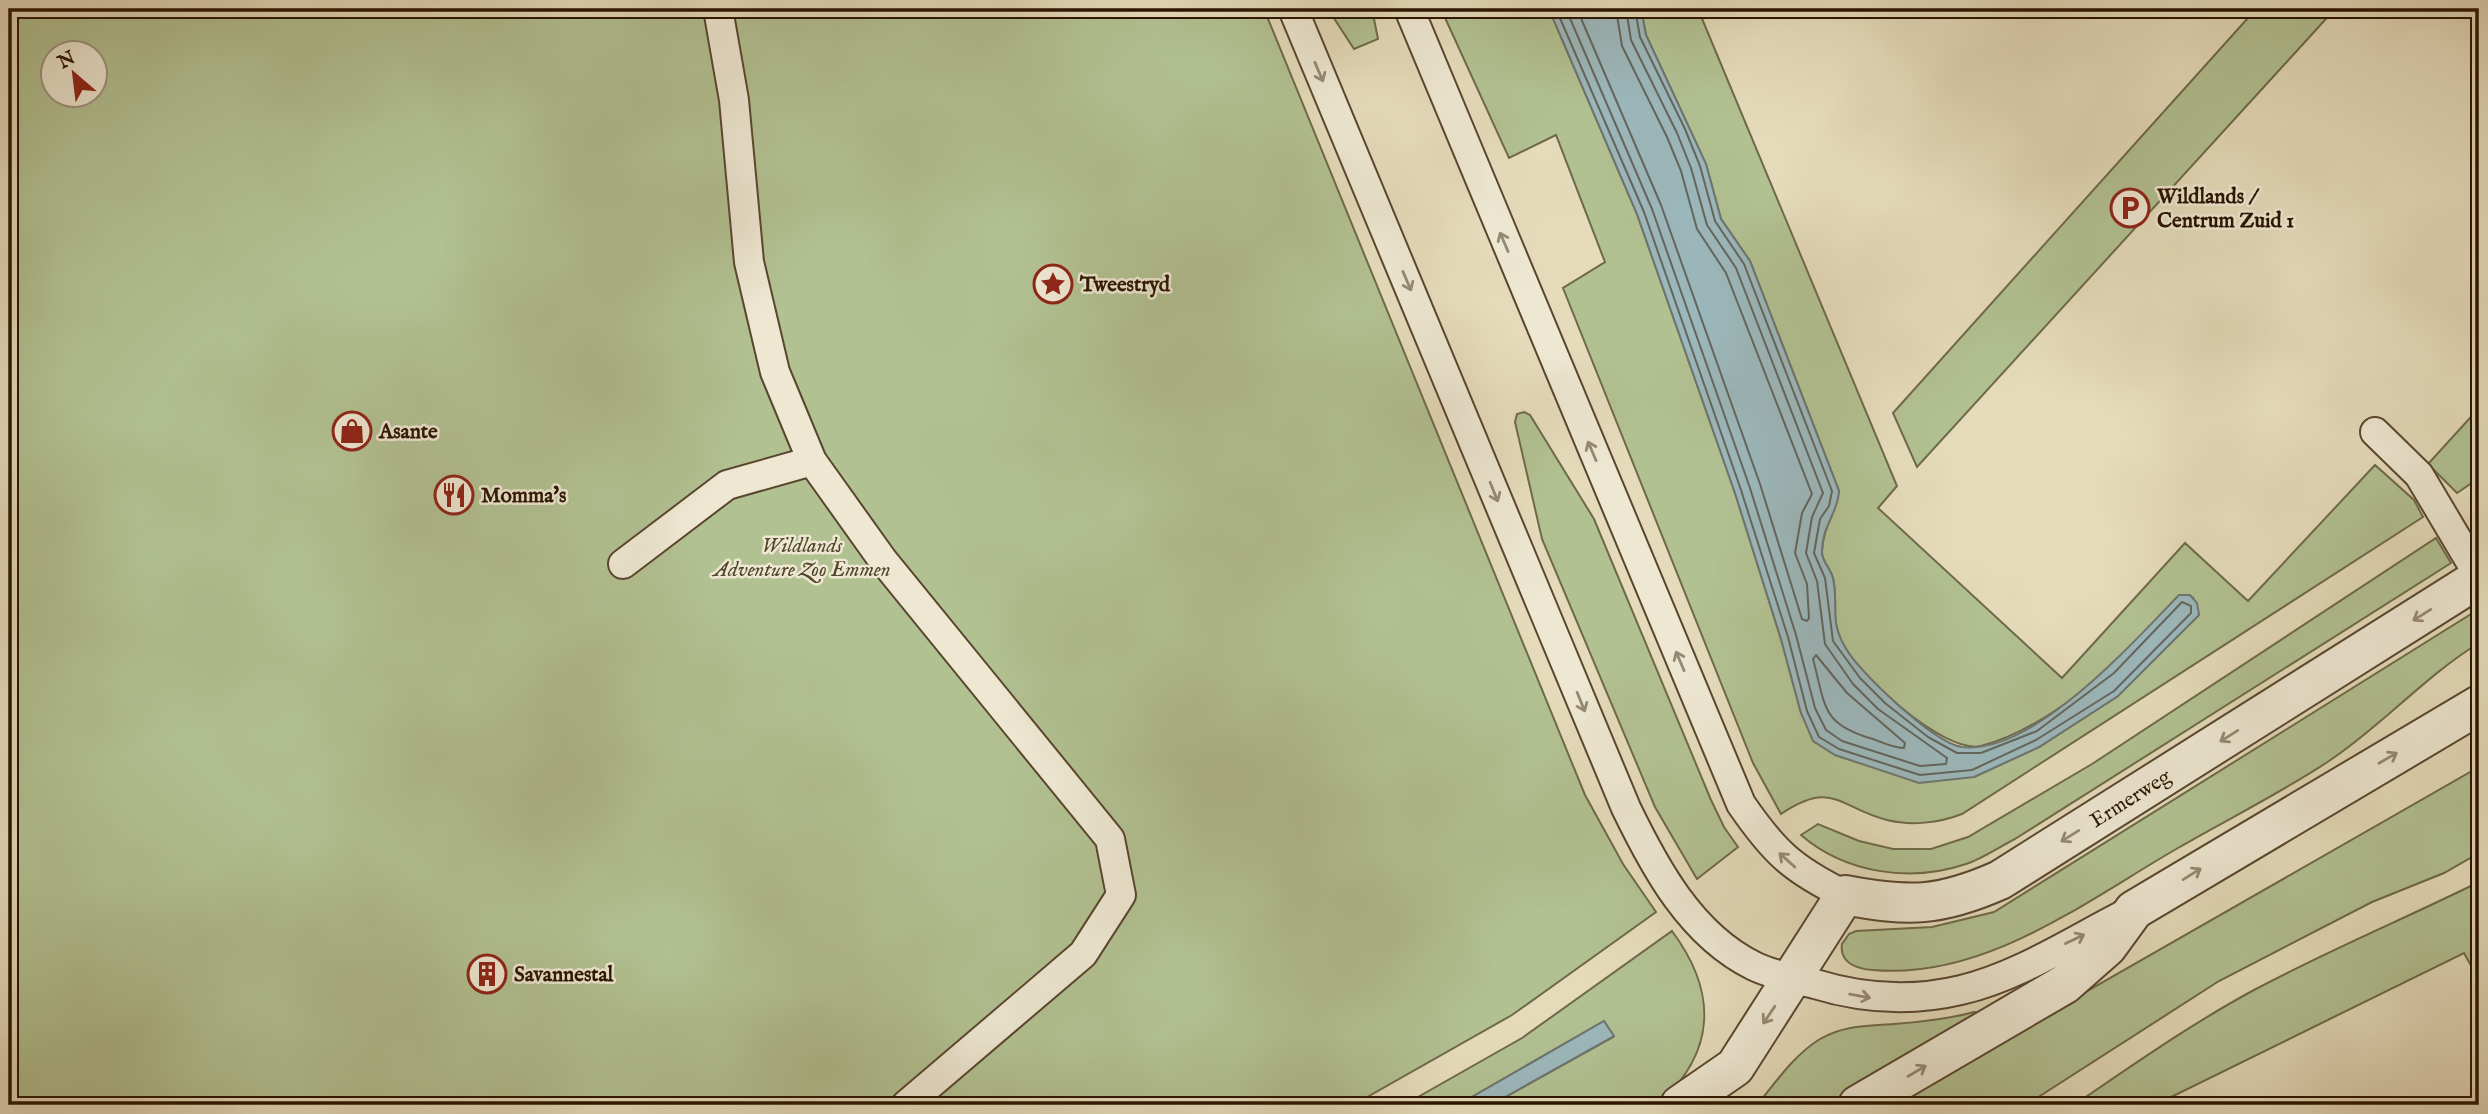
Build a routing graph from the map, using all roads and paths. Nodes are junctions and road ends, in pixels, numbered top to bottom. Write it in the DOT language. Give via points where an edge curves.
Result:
graph roads {
  1 [pos="718,9"];
  2 [pos="1293,9"];
  3 [pos="1409,9"];
  4 [pos="2375,432"];
  5 [pos="812,461"];
  6 [pos="623,564"];
  7 [pos="2479,577"];
  8 [pos="2479,705"];
  9 [pos="1845,895"];
  10 [pos="2134,910"];
  11 [pos="1794,978"];
  12 [pos="906,1105"];
  13 [pos="1680,1105"];
  14 [pos="1858,1105"];
  1 -- 5 [label="lane" via="734,100 749,262 775,372"];
  2 -- 11 [label="lane, one-way" via="1597,742 1647,851 1671,890 1716,940 1754,966"];
  9 -- 3 [label="lane, one-way" via="1790,864 1741,804"];
  4 -- 7 [label="lane" via="2419,475"];
  5 -- 6 [label="lane" via="727,485"];
  5 -- 12 [label="lane" via="882,559 1111,839 1121,895 1083,954"];
  7 -- 9 [label="street, Ermerweg, one-way" via="2000,880 1961,898 1922,904"];
  10 -- 8 [label="street, one-way"];
  9 -- 11 [label="street"];
  11 -- 10 [label="lane, one-way" via="1871,998 1962,990 2027,966"];
  14 -- 10 [label="street, one-way" via="2065,984 2107,947"];
  11 -- 13 [label="street, one-way" via="1735,1067"];
}
